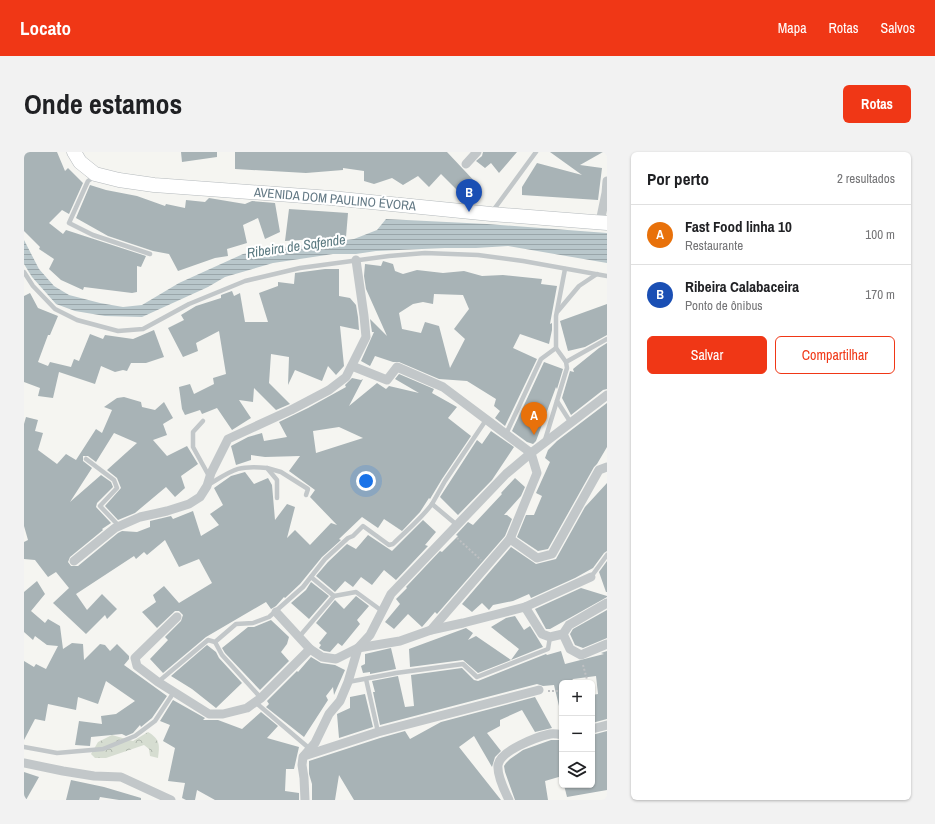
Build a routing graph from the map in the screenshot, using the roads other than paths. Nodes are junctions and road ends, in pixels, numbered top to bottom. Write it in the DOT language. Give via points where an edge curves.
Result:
graph roads {
  1 [pos="74,152"];
  2 [pos="477,152"];
  3 [pos="536,152"];
  4 [pos="466,164"];
  5 [pos="98,175"];
  6 [pos="607,181"];
  7 [pos="607,193"];
  8 [pos="491,214"];
  9 [pos="604,223"];
  10 [pos="150,254"];
  11 [pos="356,260"];
  12 [pos="565,269"];
  13 [pos="24,272"];
  14 [pos="597,274"];
  15 [pos="607,276"];
  16 [pos="557,312"];
  17 [pos="607,339"];
  18 [pos="556,348"];
  19 [pos="566,362"];
  20 [pos="352,366"];
  21 [pos="607,395"];
  22 [pos="557,401"];
  23 [pos="486,420"];
  24 [pos="203,421"];
  25 [pos="571,423"];
  26 [pos="506,434"];
  27 [pos="545,442"];
  28 [pos="531,453"];
  29 [pos="86,459"];
  30 [pos="607,467"];
  31 [pos="267,468"];
  32 [pos="208,482"];
  33 [pos="306,494"];
  34 [pos="277,498"];
  35 [pos="432,504"];
  36 [pos="119,526"];
  37 [pos="454,528"];
  38 [pos="510,539"];
  39 [pos="607,555"];
  40 [pos="74,561"];
  41 [pos="311,577"];
  42 [pos="591,577"];
  43 [pos="334,596"];
  44 [pos="607,603"];
  45 [pos="525,606"];
  46 [pos="382,611"];
  47 [pos="276,612"];
  48 [pos="177,617"];
  49 [pos="430,630"];
  50 [pos="563,634"];
  51 [pos="299,637"];
  52 [pos="550,637"];
  53 [pos="215,642"];
  54 [pos="607,644"];
  55 [pos="358,648"];
  56 [pos="310,649"];
  57 [pos="366,679"];
  58 [pos="158,682"];
  59 [pos="348,682"];
  60 [pos="539,690"];
  61 [pos="174,692"];
  62 [pos="258,700"];
  63 [pos="607,725"];
  64 [pos="595,728"];
  65 [pos="378,732"];
  66 [pos="559,734"];
  67 [pos="24,747"];
  68 [pos="310,748"];
  69 [pos="303,757"];
  70 [pos="24,763"];
  71 [pos="171,800"];
  72 [pos="305,800"];
  73 [pos="509,800"];
  1 -- 5 [label="main road, AVENIDA DOM PAULINO ÉVORA" via="80,162"];
  2 -- 4 [label="street"];
  3 -- 8 [label="lane"];
  5 -- 8 [label="main road, AVENIDA DOM PAULINO ÉVORA" via="154,185 331,198"];
  5 -- 10 [label="lane" via="88,181 69,223 93,235"];
  6 -- 7 [label="street"];
  7 -- 9 [label="street"];
  8 -- 9 [label="main road, AVENIDA DOM PAULINO ÉVORA"];
  11 -- 12 [label="lane" via="425,253 478,255"];
  11 -- 13 [label="lane" via="300,268 245,282 189,304 143,329 118,331 77,320 55,309 33,286"];
  11 -- 20 [label="street" via="366,337"];
  12 -- 14 [label="lane"];
  12 -- 16 [label="lane"];
  14 -- 15 [label="lane"];
  14 -- 16 [label="lane" via="579,286"];
  16 -- 18 [label="lane"];
  17 -- 19 [label="lane"];
  18 -- 19 [label="lane"];
  18 -- 26 [label="lane" via="541,359"];
  19 -- 22 [label="lane" via="567,368"];
  20 -- 23 [label="street" via="387,380 397,367 443,388"];
  20 -- 32 [label="street" via="346,377 329,390 228,439"];
  21 -- 25 [label="street"];
  22 -- 25 [label="lane"];
  22 -- 27 [label="lane"];
  23 -- 26 [label="street"];
  23 -- 35 [label="lane"];
  24 -- 32 [label="lane" via="193,432 193,447"];
  25 -- 27 [label="street"];
  26 -- 28 [label="street"];
  27 -- 28 [label="street"];
  28 -- 37 [label="street" via="506,474"];
  28 -- 38 [label="street" via="537,473"];
  29 -- 36 [label="lane" via="114,480 117,488 100,506"];
  30 -- 38 [label="street" via="599,470 552,554 536,558"];
  31 -- 32 [label="lane" via="250,466 234,469"];
  31 -- 33 [label="lane" via="281,472 308,489"];
  31 -- 34 [label="lane" via="277,480"];
  32 -- 36 [label="street" via="200,497 189,504 140,517"];
  35 -- 37 [label="lane"];
  35 -- 41 [label="lane" via="393,544 389,545 363,526 325,559"];
  36 -- 40 [label="street"];
  37 -- 46 [label="street" via="391,594"];
  38 -- 49 [label="street"];
  39 -- 42 [label="lane"];
  41 -- 43 [label="lane"];
  41 -- 47 [label="lane"];
  42 -- 45 [label="street"];
  43 -- 46 [label="lane" via="356,592"];
  43 -- 51 [label="lane"];
  44 -- 50 [label="street" via="569,625"];
  45 -- 49 [label="street"];
  45 -- 52 [label="street" via="542,634"];
  46 -- 55 [label="street" via="370,635"];
  47 -- 51 [label="street"];
  47 -- 53 [label="lane" via="270,617 236,624"];
  48 -- 58 [label="street" via="135,658 137,666"];
  49 -- 55 [label="street" via="400,641"];
  50 -- 52 [label="street"];
  50 -- 54 [label="street" via="570,649 581,655"];
  51 -- 56 [label="street"];
  52 -- 57 [label="lane" via="548,649 477,678 463,664"];
  53 -- 58 [label="lane" via="208,640"];
  53 -- 62 [label="lane" via="222,655"];
  55 -- 56 [label="street" via="336,659 322,657"];
  55 -- 59 [label="street"];
  56 -- 62 [label="street"];
  57 -- 59 [label="lane"];
  57 -- 65 [label="lane"];
  58 -- 61 [label="street"];
  59 -- 68 [label="street" via="340,701 329,714"];
  60 -- 65 [label="street"];
  61 -- 62 [label="street" via="209,714 223,714 247,708"];
  61 -- 67 [label="lane" via="155,721 135,736 103,749 57,753"];
  62 -- 68 [label="lane"];
  63 -- 64 [label="street"];
  65 -- 69 [label="street"];
  66 -- 73 [label="street" via="527,742 501,758 498,766"];
  68 -- 69 [label="street"];
  69 -- 72 [label="street"];
  70 -- 71 [label="street" via="63,772 121,777"];
}
